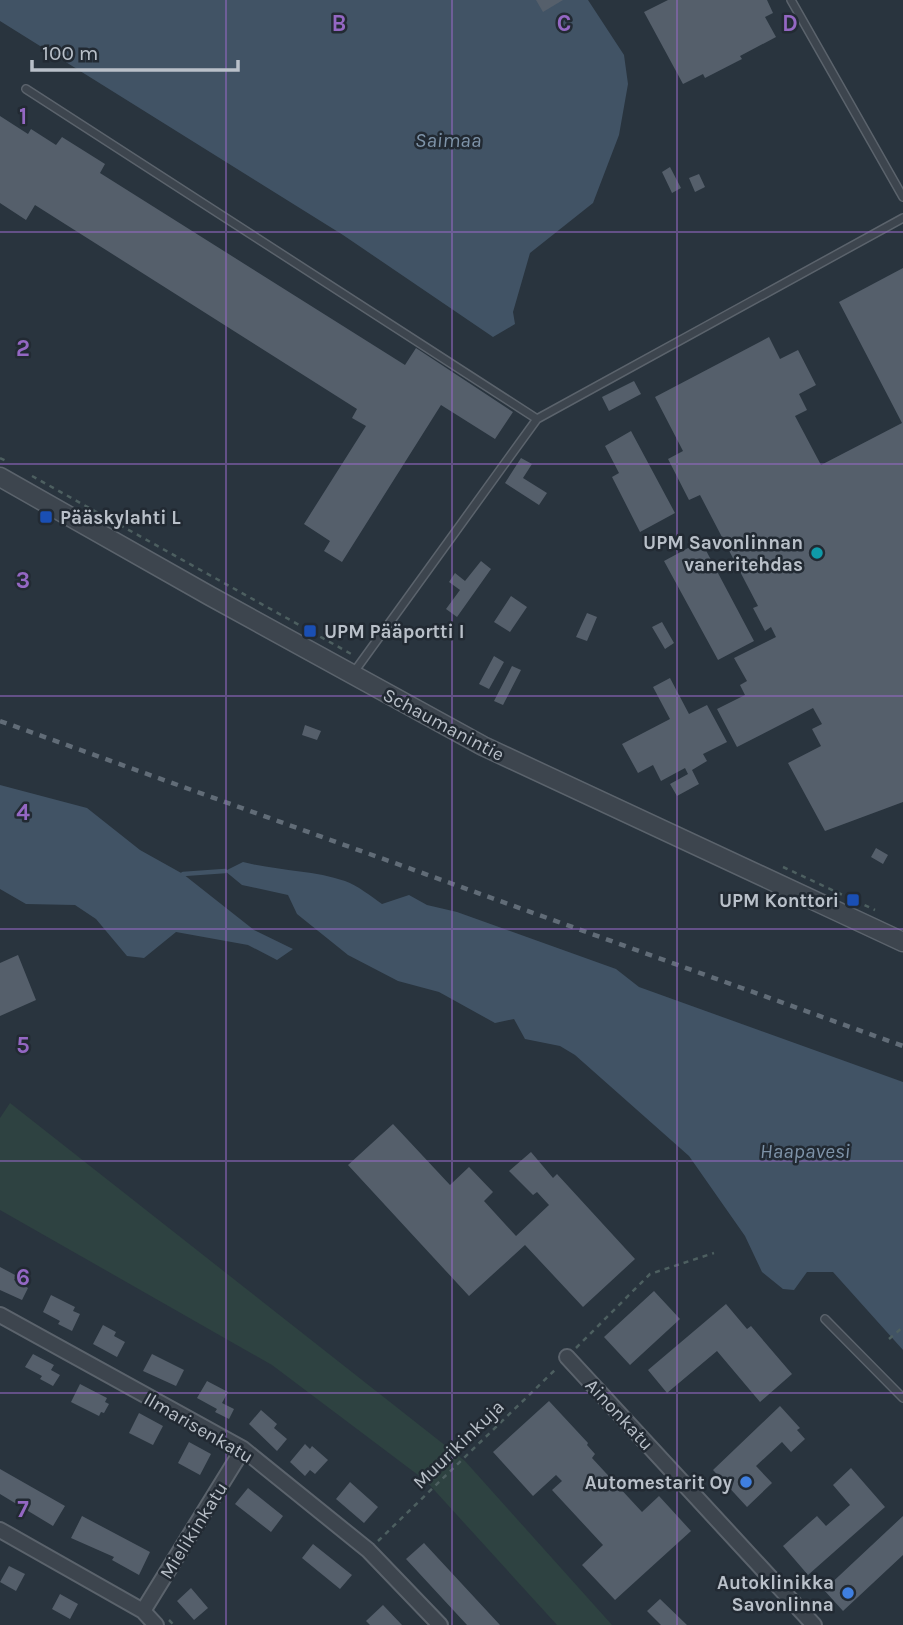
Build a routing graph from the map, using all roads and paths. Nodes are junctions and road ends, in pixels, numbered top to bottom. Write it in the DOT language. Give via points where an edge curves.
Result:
graph roads {
  1 [pos="791,0"];
  2 [pos="26,89"];
  3 [pos="903,197"];
  4 [pos="903,218"];
  5 [pos="537,419"];
  6 [pos="0,458"];
  7 [pos="6,471"];
  8 [pos="24,471"];
  9 [pos="358,667"];
  10 [pos="781,866"];
  11 [pos="878,912"];
  12 [pos="903,942"];
  13 [pos="714,1253"];
  14 [pos="0,1315"];
  15 [pos="825,1319"];
  16 [pos="903,1327"];
  17 [pos="889,1339"];
  18 [pos="568,1357"];
  19 [pos="903,1398"];
  20 [pos="243,1449"];
  21 [pos="0,1530"];
  22 [pos="368,1550"];
  23 [pos="143,1611"];
  24 [pos="156,1625"];
  25 [pos="440,1625"];
  26 [pos="814,1625"];
  1 -- 3 [label="lane"];
  2 -- 5 [label="lane"];
  4 -- 5 [label="lane"];
  5 -- 9 [label="lane"];
  6 -- 7 [label="path"];
  7 -- 9 [label="street, Schaumanintie" via="86,527"];
  8 -- 9 [label="path"];
  9 -- 12 [label="street, Schaumanintie" via="484,746"];
  10 -- 11 [label="path"];
  13 -- 18 [label="path, Muurikinkuja" via="650,1274"];
  14 -- 20 [label="street, Ilmarisenkatu"];
  15 -- 19 [label="lane"];
  16 -- 17 [label="path"];
  18 -- 22 [label="path, Muurikinkuja"];
  18 -- 26 [label="street, Ainonkatu"];
  20 -- 22 [label="street, Ilmarisenkatu"];
  20 -- 23 [label="street, Mielikinkatu"];
  21 -- 23 [label="street"];
  22 -- 25 [label="street, Ilmarisenkatu"];
  23 -- 24 [label="street"];
}
